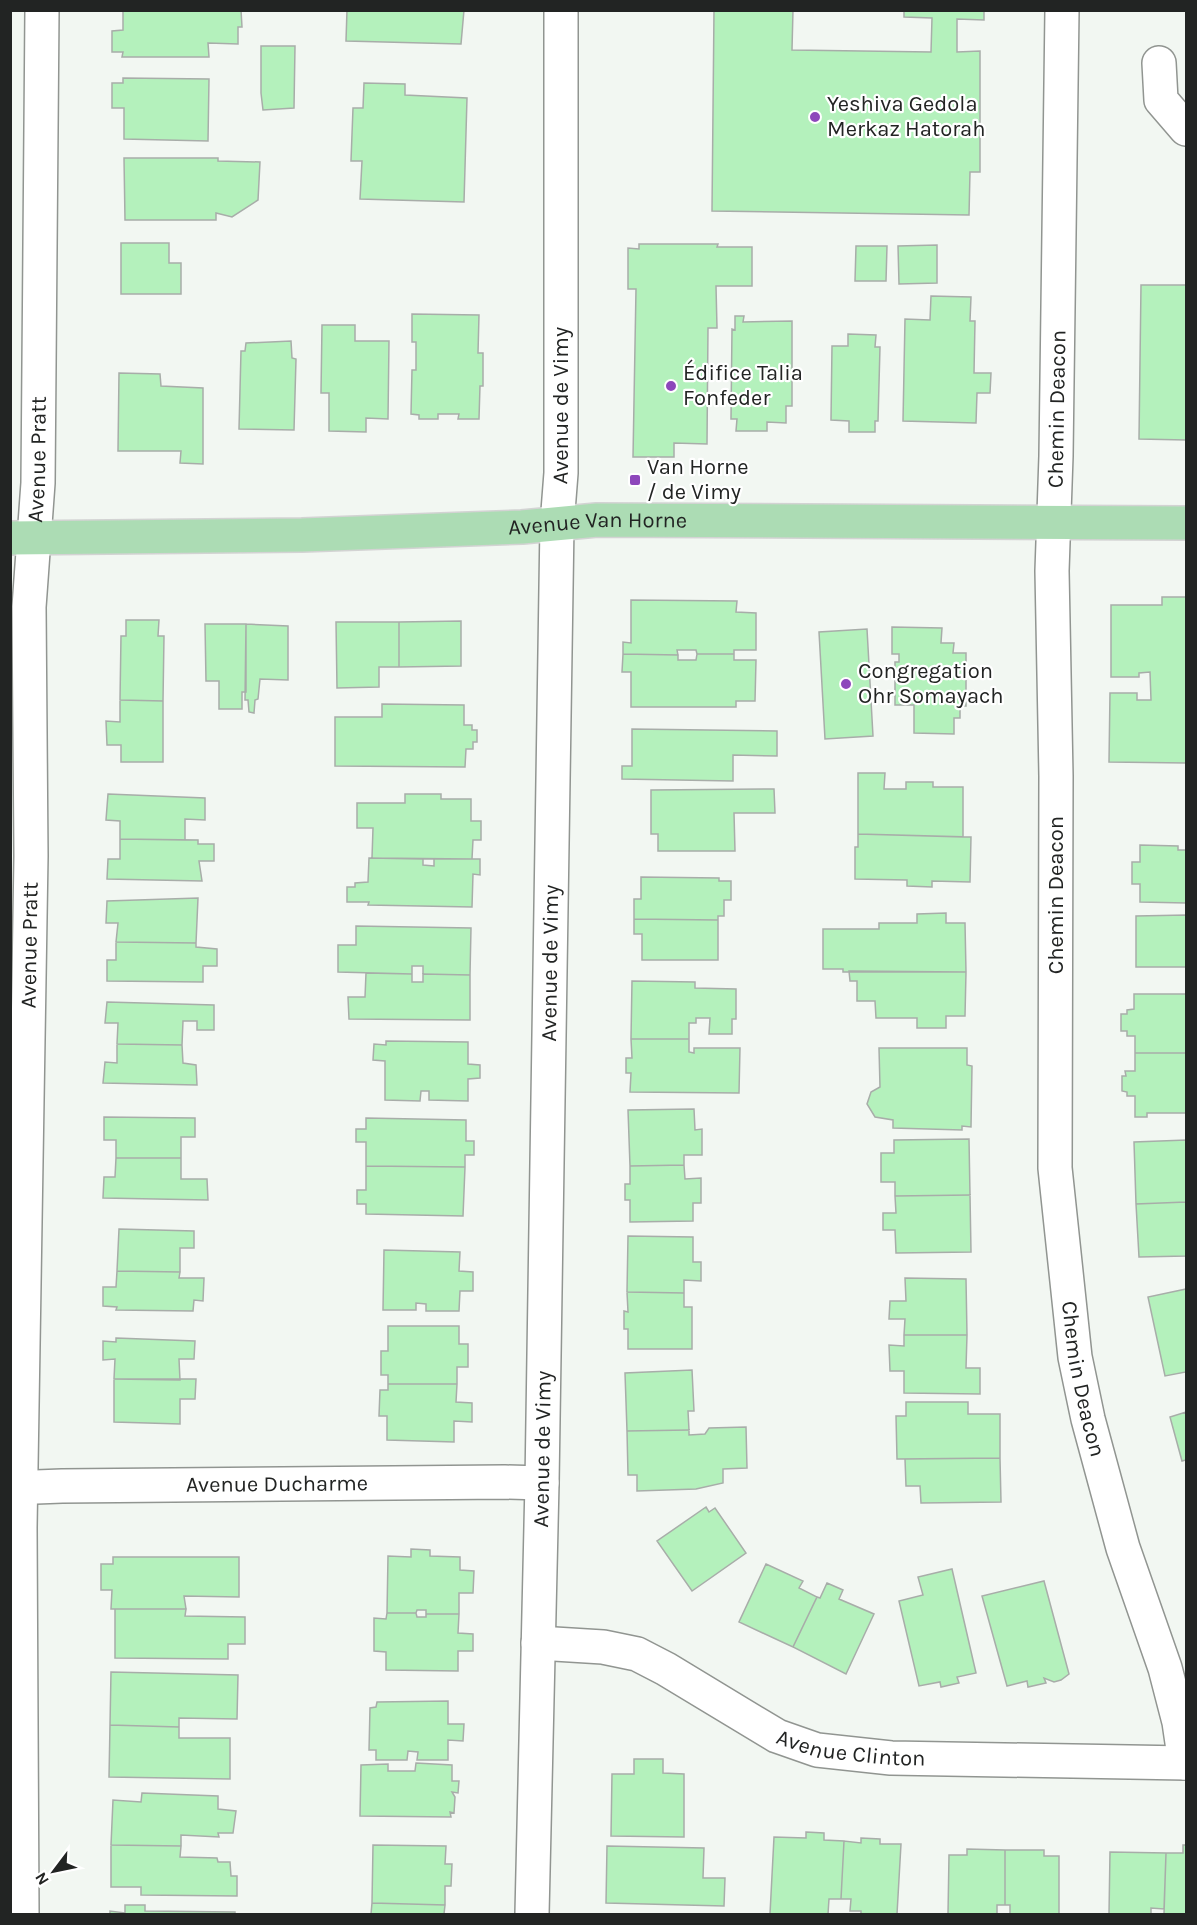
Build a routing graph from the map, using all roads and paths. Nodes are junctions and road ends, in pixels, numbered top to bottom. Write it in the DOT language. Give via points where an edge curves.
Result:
graph roads {
  1 [pos="42,10"];
  2 [pos="561,10"];
  3 [pos="1062,10"];
  4 [pos="1159,63"];
  5 [pos="1186,129"];
  6 [pos="1054,522"];
  7 [pos="1186,523"];
  8 [pos="558,524"];
  9 [pos="22,538"];
  10 [pos="542,1483"];
  11 [pos="16,1488"];
  12 [pos="538,1643"];
  13 [pos="1186,1763"];
  14 [pos="22,1914"];
  15 [pos="532,1914"];
  1 -- 9 [label="street, Avenue Pratt" via="38,483"];
  2 -- 8 [label="street, Avenue de Vimy"];
  3 -- 6 [label="street, Chemin Deacon"];
  4 -- 5 [label="street" via="1161,100"];
  6 -- 7 [label="main road, Avenue Van Horne"];
  6 -- 8 [label="main road, Avenue Van Horne" via="597,520"];
  6 -- 13 [label="street, Chemin Deacon" via="1055,1168 1061,1237 1075,1357 1088,1419 1123,1548 1165,1668"];
  8 -- 9 [label="main road, Avenue Van Horne" via="302,535"];
  8 -- 10 [label="street, Avenue de Vimy"];
  9 -- 11 [label="street, Avenue Pratt" via="29,607 31,856"];
  10 -- 11 [label="street, Avenue Ducharme"];
  10 -- 12 [label="street, Avenue de Vimy"];
  11 -- 14 [label="street, Avenue Pratt"];
  12 -- 13 [label="street, Avenue Clinton" via="603,1647 637,1654 777,1736 816,1750 891,1758"];
  12 -- 15 [label="street, Avenue de Vimy"];
}
